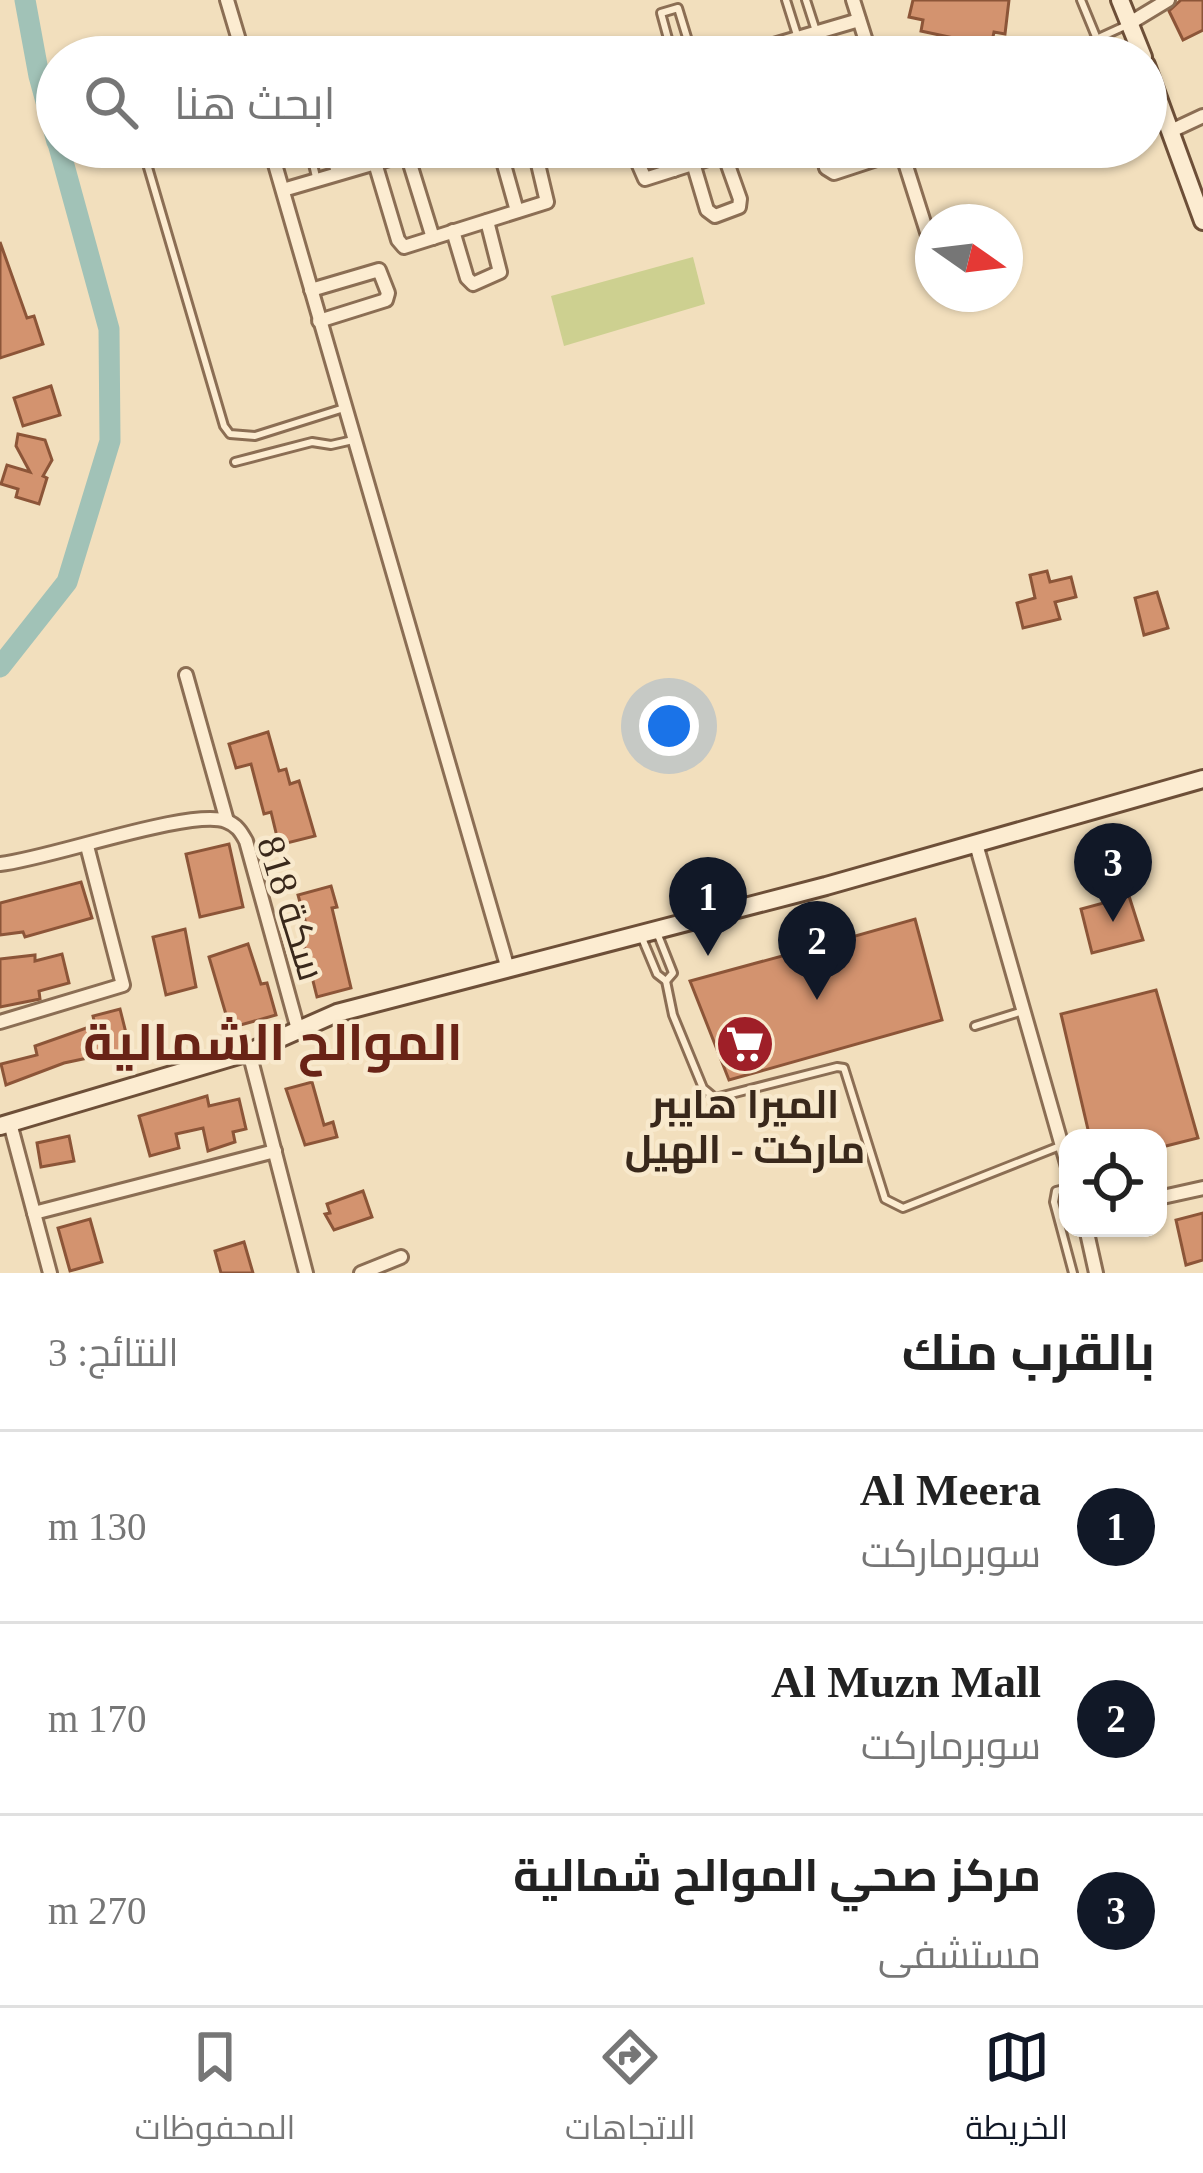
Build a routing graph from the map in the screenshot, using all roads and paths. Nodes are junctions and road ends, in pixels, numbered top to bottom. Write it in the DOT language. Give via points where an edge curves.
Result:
graph roads {
  1 [pos="227,0"];
  2 [pos="786,0"];
  3 [pos="806,0"];
  4 [pos="853,0"];
  5 [pos="1081,0"];
  6 [pos="1120,0"];
  7 [pos="1168,0"];
  8 [pos="859,20"];
  9 [pos="1130,23"];
  10 [pos="816,33"];
  11 [pos="238,36"];
  12 [pos="667,36"];
  13 [pos="687,36"];
  14 [pos="797,36"];
  15 [pos="805,36"];
  16 [pos="864,36"];
  17 [pos="1096,36"];
  18 [pos="1103,36"];
  19 [pos="1135,36"];
  20 [pos="1203,116"];
  21 [pos="1167,121"];
  22 [pos="1171,131"];
  23 [pos="148,168"];
  24 [pos="276,168"];
  25 [pos="314,168"];
  26 [pos="333,168"];
  27 [pos="358,168"];
  28 [pos="377,168"];
  29 [pos="411,168"];
  30 [pos="505,168"];
  31 [pos="539,168"];
  32 [pos="640,168"];
  33 [pos="680,168"];
  34 [pos="694,168"];
  35 [pos="729,168"];
  36 [pos="906,168"];
  37 [pos="674,170"];
  38 [pos="335,175"];
  39 [pos="317,180"];
  40 [pos="283,190"];
  41 [pos="918,204"];
  42 [pos="517,211"];
  43 [pos="487,220"];
  44 [pos="1203,221"];
  45 [pos="453,231"];
  46 [pos="433,238"];
  47 [pos="310,290"];
  48 [pos="319,320"];
  49 [pos="344,409"];
  50 [pos="353,440"];
  51 [pos="235,462"];
  52 [pos="186,675"];
  53 [pos="1203,779"];
  54 [pos="227,821"];
  55 [pos="976,844"];
  56 [pos="86,846"];
  57 [pos="0,864"];
  58 [pos="648,932"];
  59 [pos="508,969"];
  60 [pos="666,981"];
  61 [pos="1023,1011"];
  62 [pos="0,1022"];
  63 [pos="975,1026"];
  64 [pos="299,1033"];
  65 [pos="249,1052"];
  66 [pos="5,1124"];
  67 [pos="1059,1136"];
  68 [pos="1059,1147"];
  69 [pos="275,1151"];
  70 [pos="1203,1188"];
  71 [pos="1059,1190"];
  72 [pos="1167,1196"];
  73 [pos="34,1213"];
  74 [pos="1059,1222"];
  75 [pos="1063,1237"];
  76 [pos="1088,1237"];
  77 [pos="401,1257"];
  78 [pos="50,1273"];
  79 [pos="306,1273"];
  80 [pos="361,1273"];
  81 [pos="1072,1273"];
  82 [pos="1096,1273"];
  1 -- 11 [label="street"];
  2 -- 14 [label="lane"];
  3 -- 10 [label="lane"];
  4 -- 8 [label="street"];
  5 -- 17 [label="lane"];
  6 -- 9 [label="street"];
  7 -- 9 [label="street"];
  8 -- 10 [label="street"];
  8 -- 16 [label="street"];
  9 -- 18 [label="lane"];
  9 -- 19 [label="street"];
  10 -- 15 [label="street"];
  12 -- 13 [label="lane" via="661,13 678,8"];
  20 -- 22 [label="street"];
  21 -- 22 [label="street"];
  22 -- 44 [label="street"];
  23 -- 49 [label="lane" via="230,434 255,436"];
  24 -- 40 [label="street"];
  25 -- 39 [label="lane"];
  26 -- 38 [label="lane"];
  27 -- 38 [label="street"];
  28 -- 46 [label="street" via="400,245"];
  29 -- 46 [label="street"];
  30 -- 42 [label="street"];
  31 -- 42 [label="street" via="547,202"];
  32 -- 37 [label="street" via="644,179"];
  33 -- 37 [label="street"];
  34 -- 35 [label="street" via="710,215 735,210 740,199"];
  36 -- 41 [label="street"];
  38 -- 39 [label="street"];
  39 -- 40 [label="street"];
  40 -- 47 [label="street"];
  42 -- 43 [label="street"];
  43 -- 45 [label="street"];
  43 -- 45 [label="street" via="500,272 473,284"];
  45 -- 46 [label="street"];
  47 -- 48 [label="street"];
  47 -- 48 [label="street" via="379,270 388,293"];
  48 -- 49 [label="street"];
  49 -- 50 [label="street"];
  50 -- 51 [label="lane"];
  50 -- 59 [label="street"];
  52 -- 54 [label="street"];
  53 -- 55 [label="street"];
  54 -- 56 [label="street, سكة 818"];
  54 -- 64 [label="street, سكة 818" via="246,841"];
  55 -- 58 [label="street"];
  55 -- 61 [label="street"];
  56 -- 57 [label="street, سكة 818"];
  56 -- 62 [label="street" via="123,985"];
  58 -- 59 [label="street"];
  58 -- 60 [label="lane" via="657,974"];
  58 -- 60 [label="lane" via="673,973"];
  59 -- 64 [label="street" via="337,1013"];
  60 -- 68 [label="lane" via="703,1088 715,1098 844,1068 892,1206"];
  61 -- 63 [label="lane"];
  61 -- 67 [label="street"];
  64 -- 65 [label="street"];
  65 -- 66 [label="street"];
  65 -- 69 [label="street"];
  66 -- 73 [label="street"];
  69 -- 73 [label="street"];
  69 -- 79 [label="street"];
  70 -- 72 [label="street"];
  71 -- 74 [label="lane"];
  73 -- 78 [label="street"];
  75 -- 81 [label="lane"];
  76 -- 82 [label="street"];
  77 -- 80 [label="street"];
}
